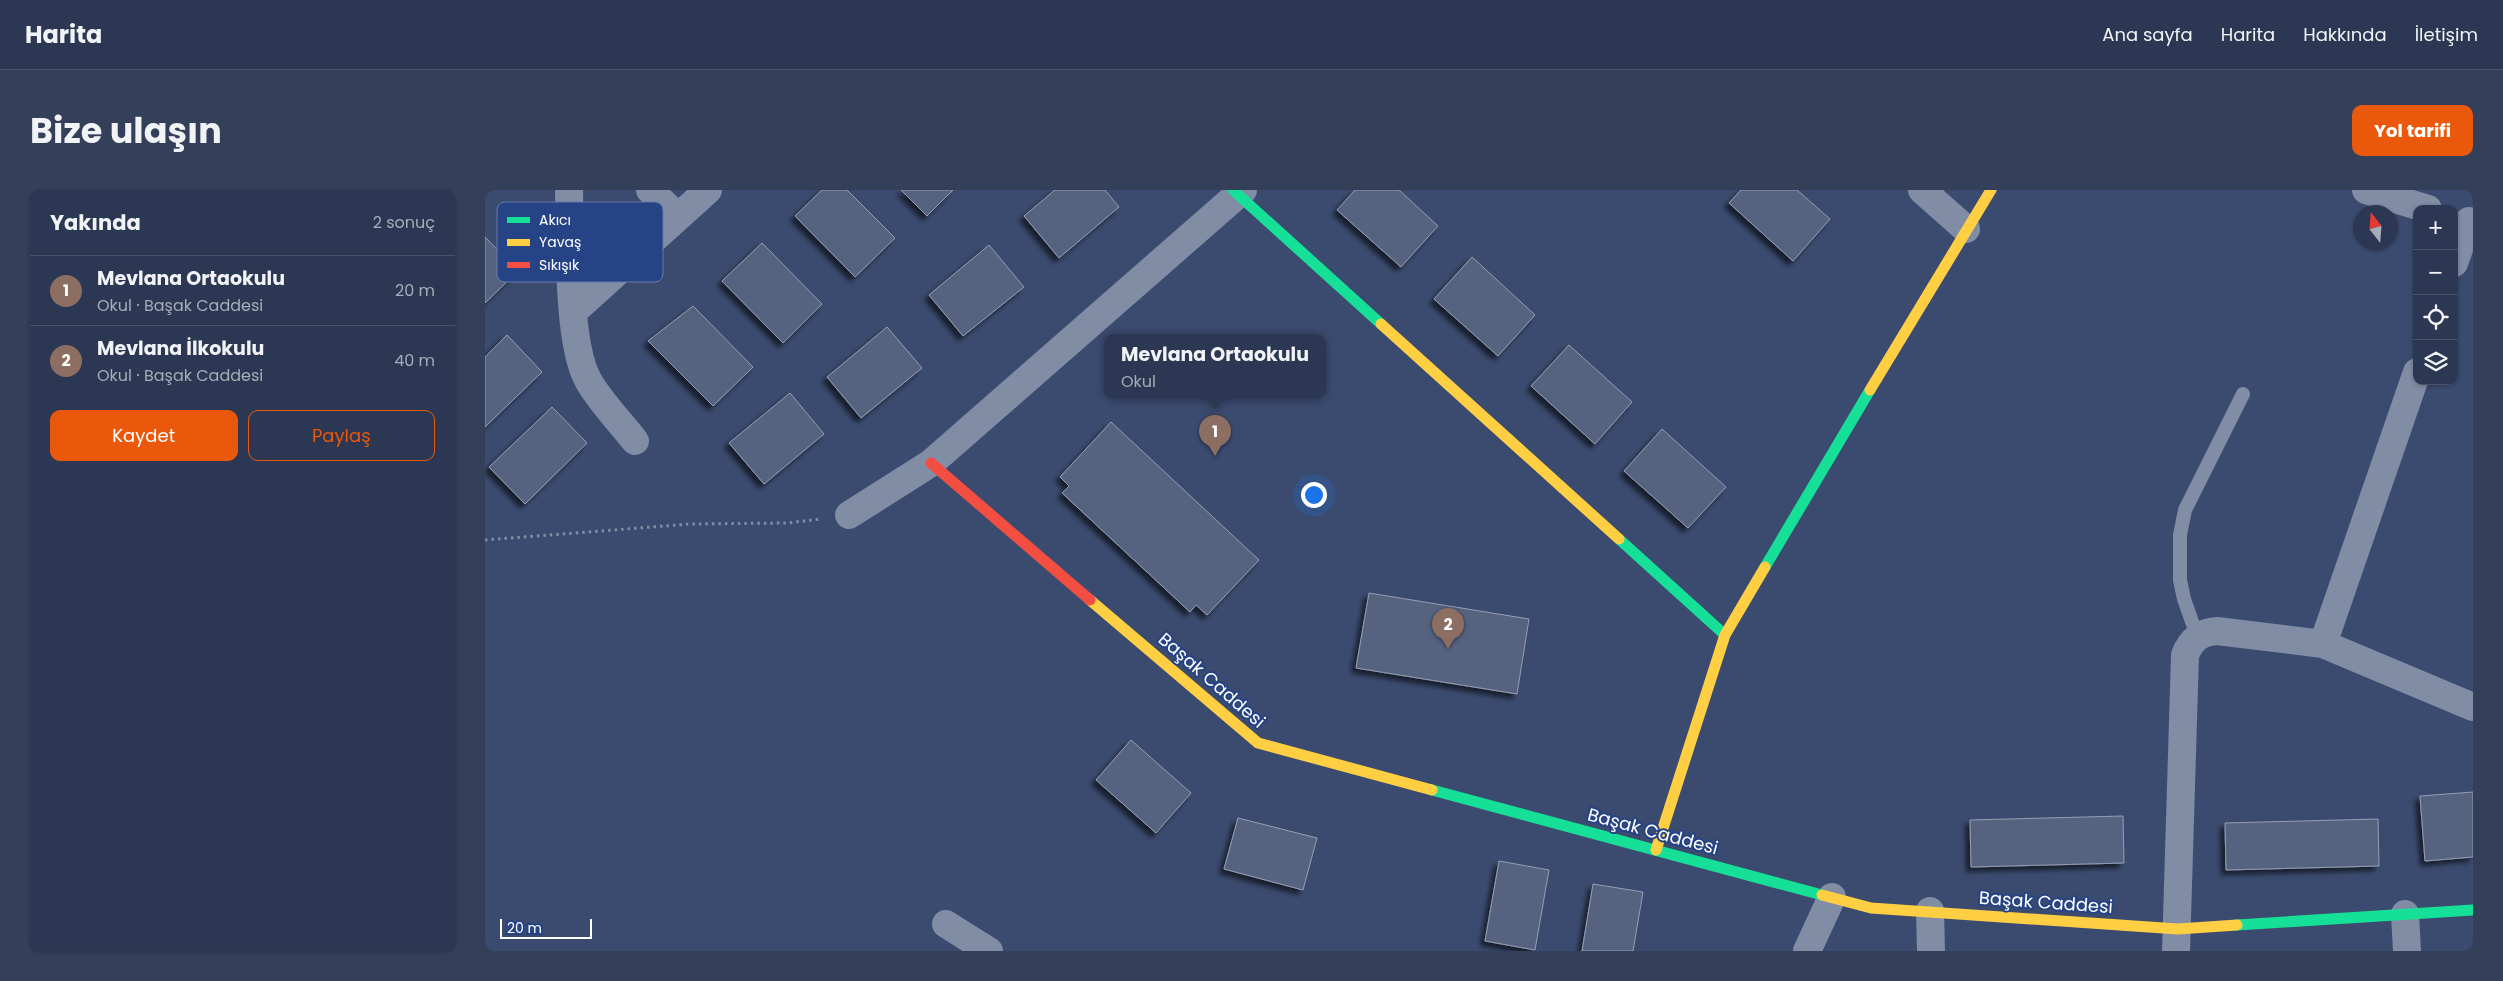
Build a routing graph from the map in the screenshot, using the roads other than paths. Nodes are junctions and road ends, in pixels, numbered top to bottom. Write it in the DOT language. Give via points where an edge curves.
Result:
graph roads {
  1 [pos="650,190"];
  2 [pos="708,190"];
  3 [pos="1922,190"];
  4 [pos="1991,190"];
  5 [pos="2366,190"];
  6 [pos="1238,192"];
  7 [pos="663,202"];
  8 [pos="663,202"];
  9 [pos="2415,205"];
  10 [pos="678,216"];
  11 [pos="2465,220"];
  12 [pos="1966,228"];
  13 [pos="663,230"];
  14 [pos="2457,250"];
  15 [pos="572,282"];
  16 [pos="606,282"];
  17 [pos="573,312"];
  18 [pos="2413,384"];
  19 [pos="2243,394"];
  20 [pos="635,440"];
  21 [pos="931,463"];
  22 [pos="849,515"];
  23 [pos="1725,635"];
  24 [pos="2197,636"];
  25 [pos="2323,644"];
  26 [pos="2473,707"];
  27 [pos="1656,850"];
  28 [pos="1832,897"];
  29 [pos="2473,910"];
  30 [pos="1930,911"];
  31 [pos="2405,914"];
  32 [pos="946,924"];
  33 [pos="2177,940"];
  34 [pos="989,951"];
  35 [pos="1807,951"];
  36 [pos="1931,951"];
  37 [pos="2407,951"];
  1 -- 8 [label="street"];
  2 -- 10 [label="street"];
  3 -- 12 [label="street"];
  4 -- 12 [label="street"];
  5 -- 9 [label="street"];
  6 -- 21 [label="street"];
  6 -- 23 [label="street"];
  7 -- 10 [label="street"];
  10 -- 13 [label="street"];
  11 -- 14 [label="street"];
  12 -- 23 [label="street"];
  15 -- 17 [label="street"];
  16 -- 17 [label="street"];
  17 -- 20 [label="street" via="587,380"];
  18 -- 25 [label="street"];
  19 -- 24 [label="lane" via="2185,510 2180,535 2180,580"];
  21 -- 22 [label="street"];
  21 -- 27 [label="street, Başak Caddesi" via="1258,743"];
  23 -- 27 [label="street"];
  24 -- 25 [label="street" via="2217,631"];
  24 -- 33 [label="street" via="2185,655"];
  25 -- 26 [label="street"];
  27 -- 28 [label="street, Başak Caddesi"];
  28 -- 30 [label="street, Başak Caddesi" via="1871,908"];
  28 -- 35 [label="street"];
  29 -- 31 [label="street, Başak Caddesi"];
  30 -- 33 [label="street, Başak Caddesi"];
  30 -- 36 [label="street"];
  31 -- 33 [label="street, Başak Caddesi"];
  31 -- 37 [label="street"];
  32 -- 34 [label="street"];
}
